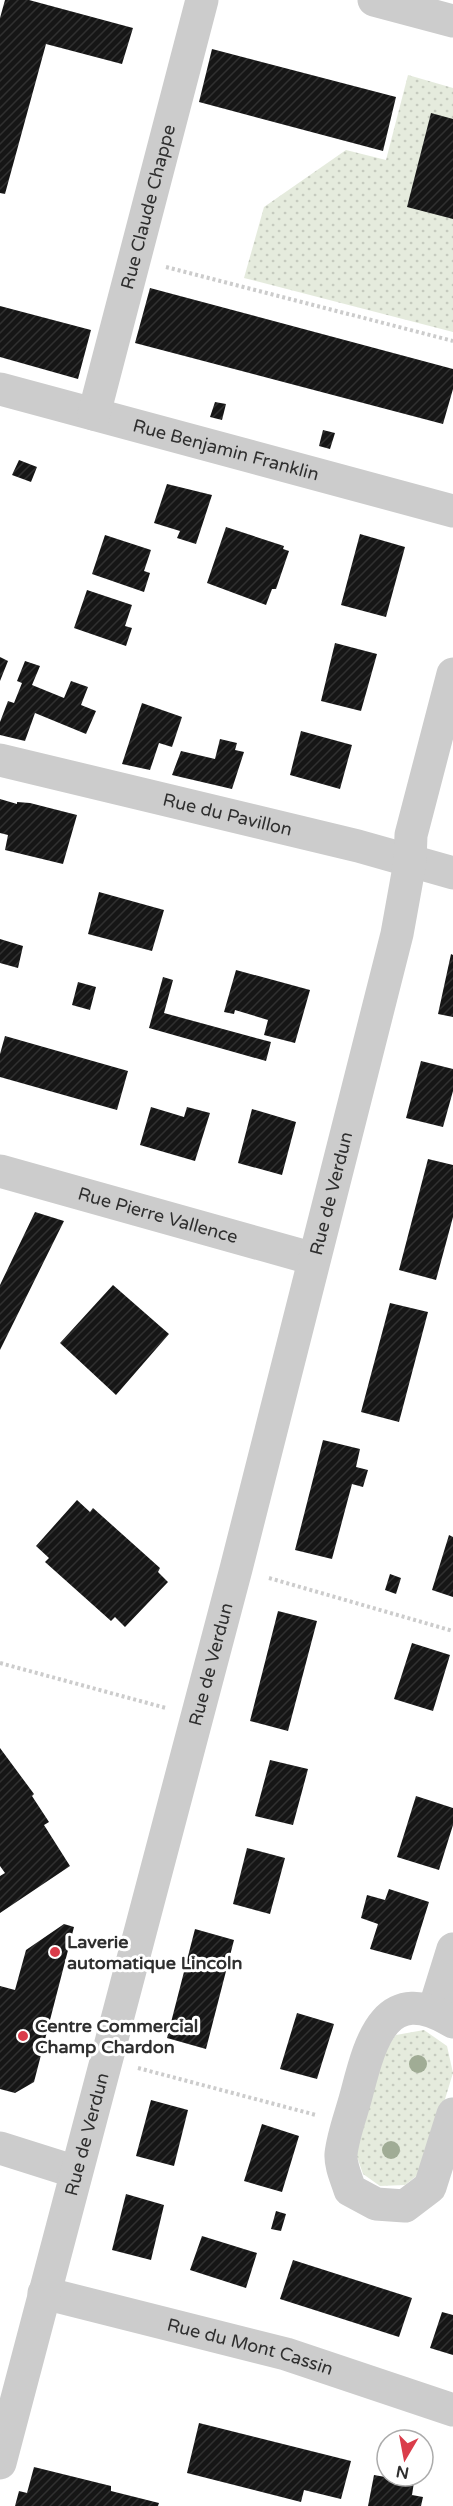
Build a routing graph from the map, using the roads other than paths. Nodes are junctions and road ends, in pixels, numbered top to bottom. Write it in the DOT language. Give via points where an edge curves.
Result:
graph roads {
  1 [pos="202,0"];
  2 [pos="374,0"];
  3 [pos="453,21"];
  4 [pos="0,389"];
  5 [pos="94,414"];
  6 [pos="453,512"];
  7 [pos="453,674"];
  8 [pos="0,760"];
  9 [pos="410,862"];
  10 [pos="453,873"];
  11 [pos="0,1171"];
  12 [pos="314,1259"];
  13 [pos="453,1949"];
  14 [pos="444,2016"];
  15 [pos="453,2114"];
  16 [pos="0,2148"];
  17 [pos="447,2158"];
  18 [pos="76,2172"];
  19 [pos="44,2292"];
  20 [pos="453,2410"];
  21 [pos="0,2463"];
  1 -- 5 [label="street, Rue Claude Chappe"];
  2 -- 3 [label="street"];
  4 -- 5 [label="street, Rue Benjamin Franklin"];
  5 -- 6 [label="street, Rue Benjamin Franklin"];
  7 -- 9 [label="street, Rue de Verdun" via="411,835"];
  8 -- 9 [label="street, Rue du Pavillon"];
  9 -- 10 [label="street, Rue du Pavillon"];
  9 -- 12 [label="street, Rue de Verdun" via="397,934"];
  11 -- 12 [label="street, Rue Pierre Vallence"];
  12 -- 18 [label="street, Rue de Verdun"];
  13 -- 14 [label="street"];
  14 -- 17 [label="street" via="409,2007 389,2016 369,2044 341,2156 350,2190 376,2204 405,2206 430,2187"];
  15 -- 17 [label="street"];
  16 -- 18 [label="street"];
  18 -- 19 [label="street, Rue de Verdun"];
  19 -- 20 [label="street, Rue du Mont Cassin" via="286,2354"];
  19 -- 21 [label="street, Rue de Verdun"];
}
